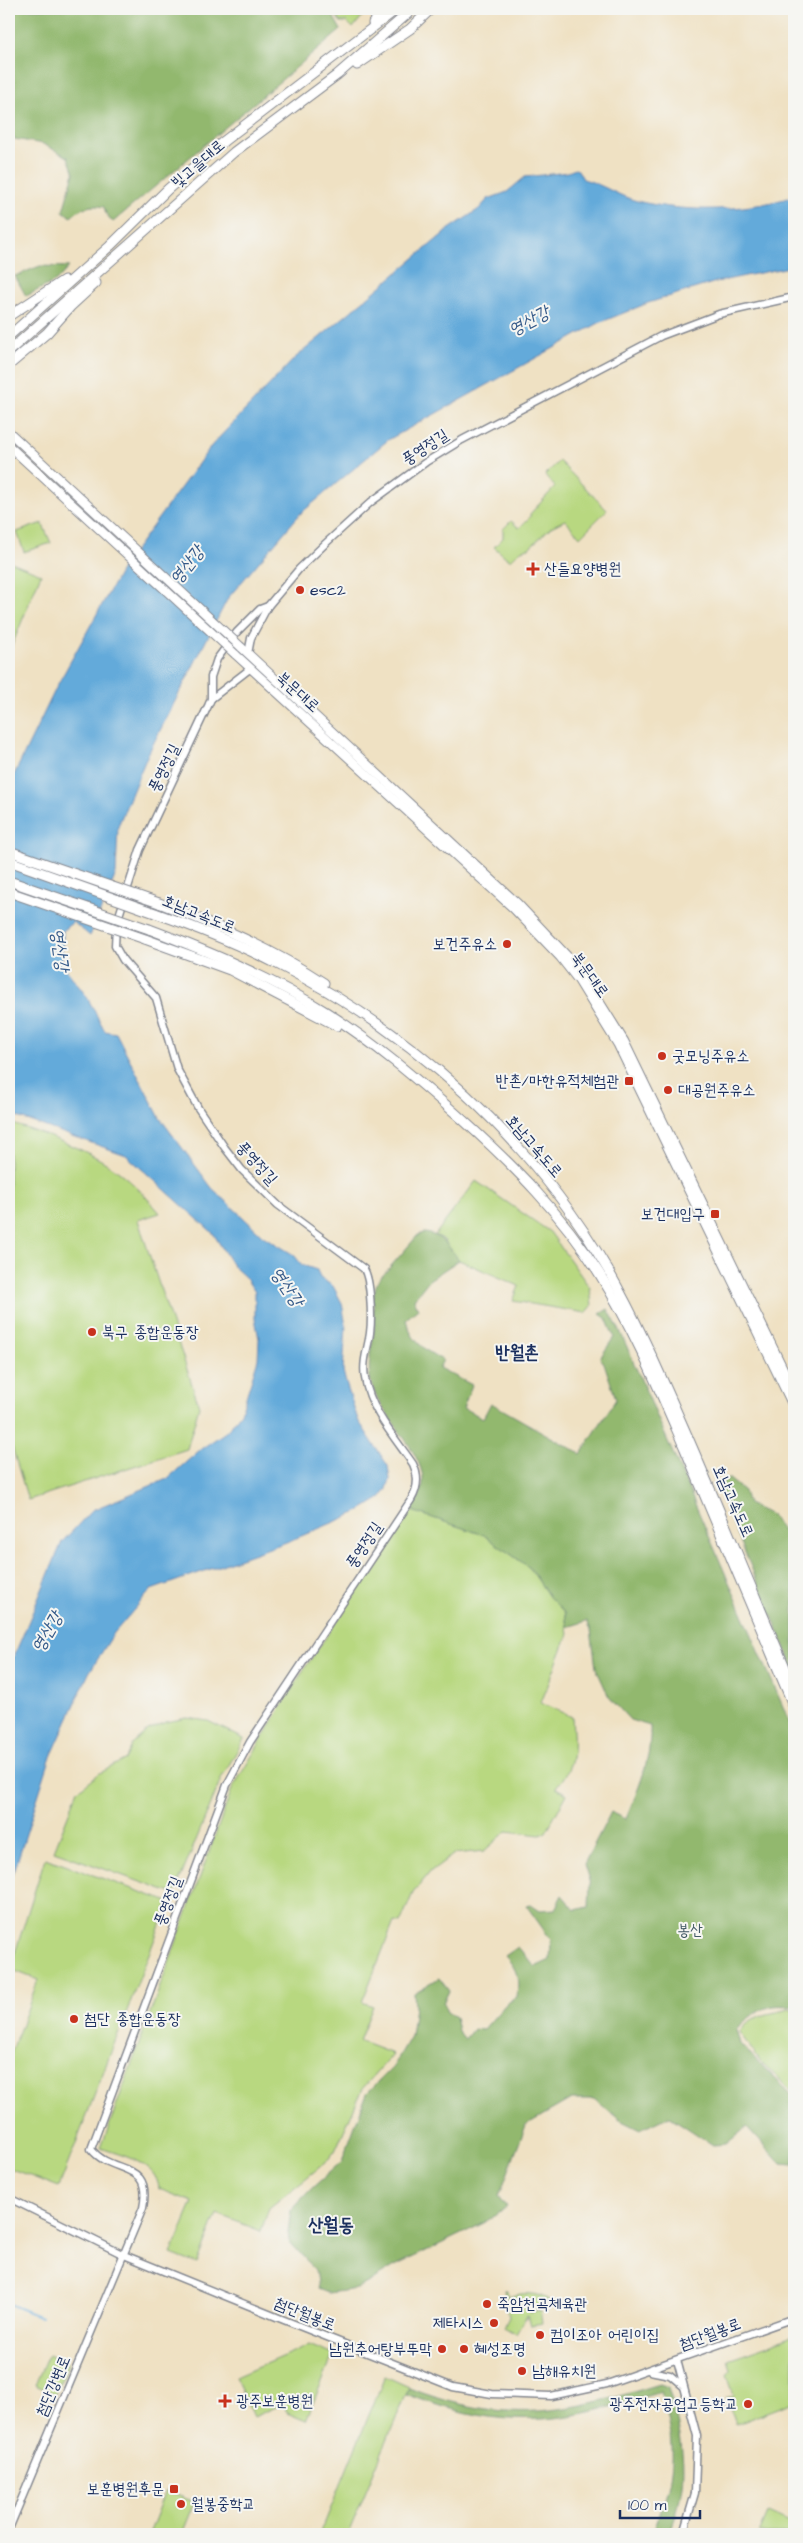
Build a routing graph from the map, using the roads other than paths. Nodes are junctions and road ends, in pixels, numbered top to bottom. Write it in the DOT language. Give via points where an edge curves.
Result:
graph roads {
  1 [pos="387,9"];
  2 [pos="397,9"];
  3 [pos="413,9"];
  4 [pos="431,9"];
  5 [pos="352,44"];
  6 [pos="337,75"];
  7 [pos="110,246"];
  8 [pos="119,256"];
  9 [pos="794,297"];
  10 [pos="9,316"];
  11 [pos="9,336"];
  12 [pos="9,351"];
  13 [pos="9,365"];
  14 [pos="9,432"];
  15 [pos="9,446"];
  16 [pos="268,606"];
  17 [pos="248,654"];
  18 [pos="251,668"];
  19 [pos="211,699"];
  20 [pos="9,851"];
  21 [pos="9,861"];
  22 [pos="9,881"];
  23 [pos="9,892"];
  24 [pos="451,1080"];
  25 [pos="573,1234"];
  26 [pos="603,1272"];
  27 [pos="622,1304"];
  28 [pos="794,1392"];
  29 [pos="794,1408"];
  30 [pos="794,1688"];
  31 [pos="794,1707"];
  32 [pos="9,2198"];
  33 [pos="124,2255"];
  34 [pos="794,2318"];
  35 [pos="676,2360"];
  36 [pos="647,2370"];
  37 [pos="685,2388"];
  38 [pos="9,2529"];
  39 [pos="684,2534"];
  1 -- 5 [label="highway"];
  2 -- 5 [label="highway, 빛고을대로"];
  3 -- 6 [label="highway, 빛고을대로"];
  4 -- 6 [label="highway" via="410,29"];
  5 -- 7 [label="highway, 빛고을대로" via="224,141 168,189"];
  6 -- 8 [label="highway, 빛고을대로" via="234,152"];
  7 -- 10 [label="highway"];
  7 -- 11 [label="highway, 빛고을대로"];
  8 -- 12 [label="highway, 빛고을대로"];
  8 -- 13 [label="highway" via="47,333"];
  9 -- 16 [label="street, 풍영정길" via="719,314 660,336 462,440 415,469 356,515 299,569"];
  14 -- 17 [label="main road, 북문대로, bridge"];
  15 -- 18 [label="main road, 북문대로, bridge"];
  16 -- 17 [label="street" via="251,638"];
  16 -- 19 [label="street, 풍영정길" via="251,616 220,654 211,677"];
  17 -- 28 [label="main road, 북문대로" via="518,904 568,956 586,980 624,1041"];
  18 -- 19 [label="street"];
  18 -- 29 [label="main road, 북문대로" via="513,908 578,980 618,1045"];
  19 -- 33 [label="street, 풍영정길" via="180,770 146,833 119,916 115,946 156,998 177,1069 198,1108 242,1170 278,1205 364,1268 371,1330 364,1364 367,1388 377,1411 413,1464 417,1484 412,1500 250,1742 221,1799 91,2149 99,2159 132,2171 141,2179 145,2195"];
  20 -- 24 [label="highway, bridge" via="159,903 237,935 296,965 392,1028"];
  21 -- 24 [label="highway, 호남고속도로, bridge" via="155,912 234,944 310,981 386,1030"];
  22 -- 25 [label="highway, 호남고속도로, bridge" via="221,957 282,986 326,1012 417,1080 504,1158"];
  23 -- 25 [label="highway, bridge" via="230,970 350,1034 457,1122"];
  24 -- 26 [label="highway, 호남고속도로" via="524,1154 572,1217"];
  25 -- 26 [label="highway, 호남고속도로"];
  26 -- 27 [label="highway, 호남고속도로"];
  27 -- 30 [label="highway, 호남고속도로" via="656,1365 737,1548"];
  27 -- 31 [label="highway, 호남고속도로"];
  32 -- 33 [label="street, 첨단월봉로"];
  33 -- 36 [label="street, 첨단월봉로" via="460,2389 492,2394 551,2396 607,2384"];
  33 -- 38 [label="street, 첨단강변로"];
  34 -- 35 [label="street, 첨단월봉로"];
  35 -- 36 [label="street, 첨단월봉로"];
  35 -- 37 [label="street"];
  36 -- 37 [label="street" via="670,2375"];
  37 -- 39 [label="street" via="697,2436 697,2460 695,2493"];
}
